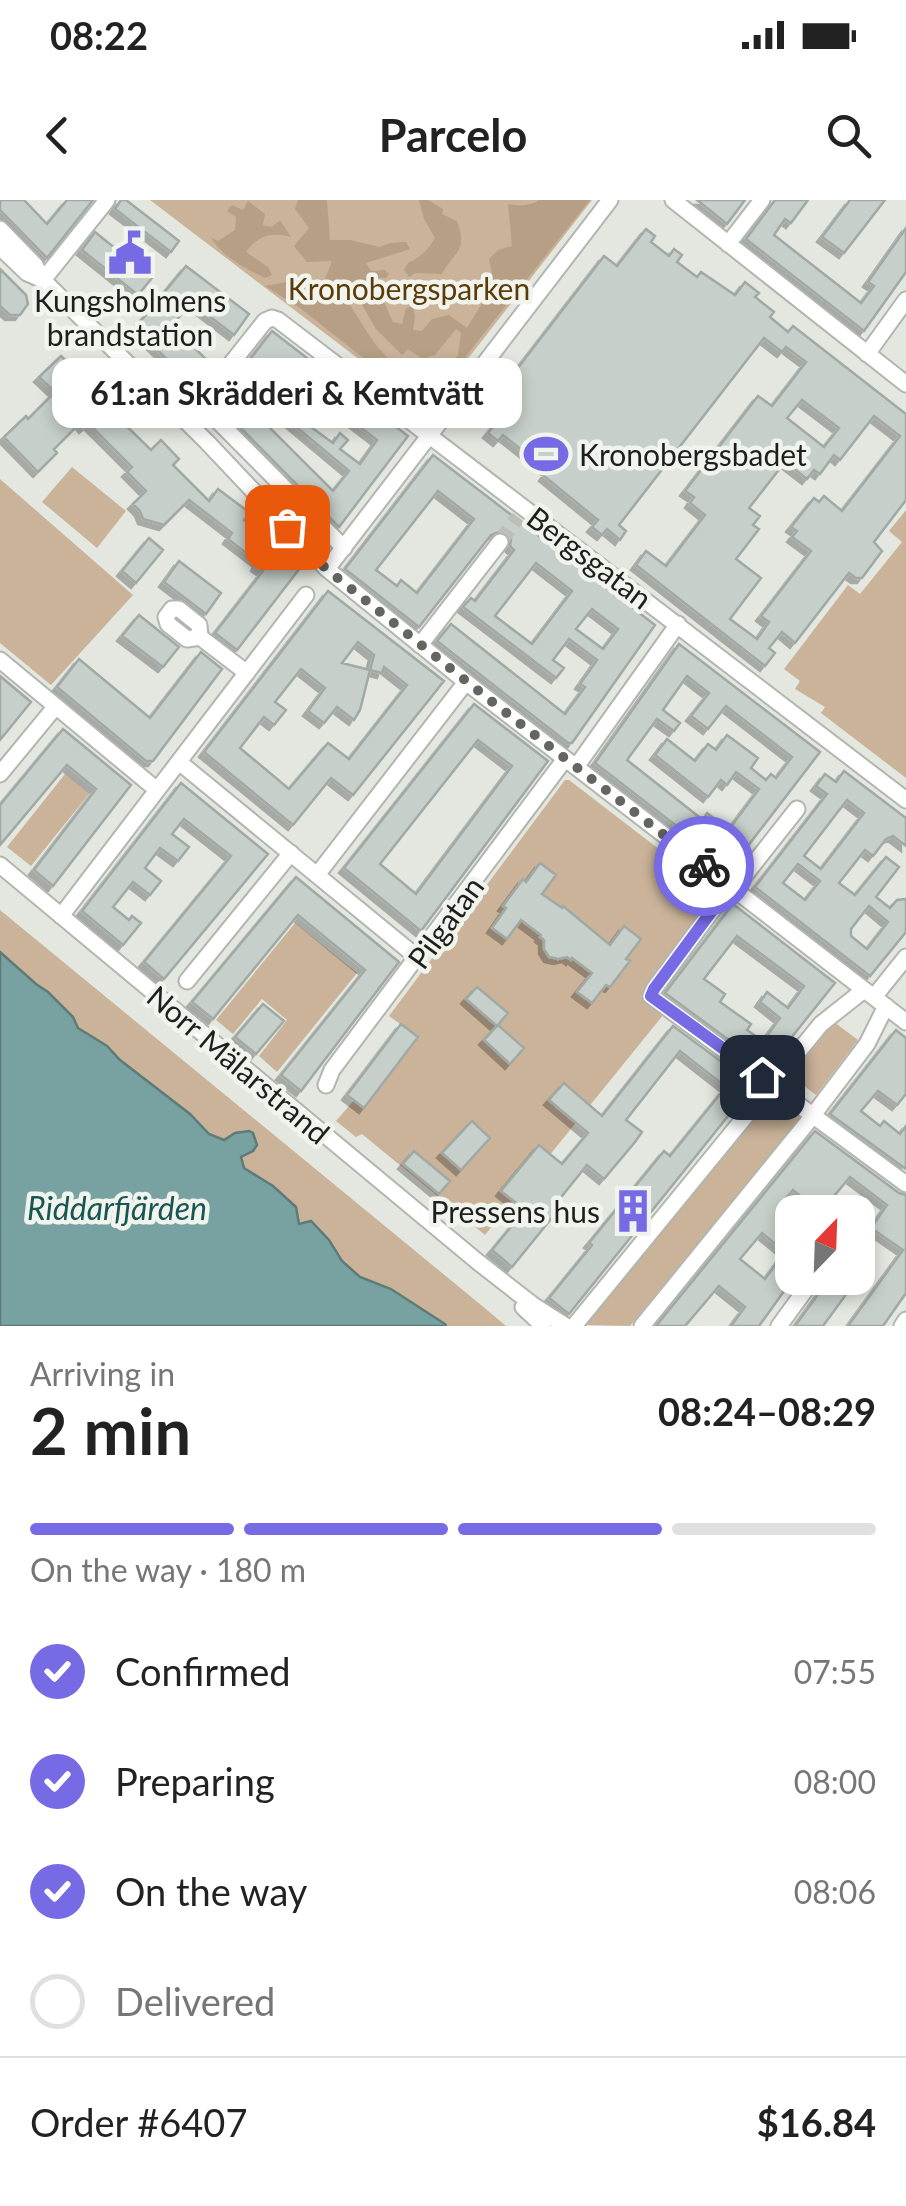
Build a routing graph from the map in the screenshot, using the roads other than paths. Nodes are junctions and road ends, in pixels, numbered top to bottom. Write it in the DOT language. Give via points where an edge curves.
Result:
graph roads {
  1 [pos="107,200"];
  2 [pos="610,200"];
  3 [pos="674,200"];
  4 [pos="762,200"];
  5 [pos="0,229"];
  6 [pos="728,244"];
  7 [pos="0,246"];
  8 [pos="43,280"];
  9 [pos="906,300"];
  10 [pos="868,354"];
  11 [pos="906,384"];
  12 [pos="430,434"];
  13 [pos="500,542"];
  14 [pos="344,548"];
  15 [pos="327,570"];
  16 [pos="306,595"];
  17 [pos="678,624"];
  18 [pos="200,638"];
  19 [pos="420,645"];
  20 [pos="0,660"];
  21 [pos="247,673"];
  22 [pos="466,682"];
  23 [pos="56,706"];
  24 [pos="179,762"];
  25 [pos="570,763"];
  26 [pos="0,774"];
  27 [pos="157,790"];
  28 [pos="906,800"];
  29 [pos="796,809"];
  30 [pos="291,853"];
  31 [pos="0,865"];
  32 [pos="317,874"];
  33 [pos="734,889"];
  34 [pos="61,916"];
  35 [pos="906,957"];
  36 [pos="418,958"];
  37 [pos="187,981"];
  38 [pos="875,998"];
  39 [pos="906,1022"];
  40 [pos="770,1083"];
  41 [pos="326,1085"];
  42 [pos="813,1114"];
  43 [pos="906,1184"];
  44 [pos="478,1262"];
  45 [pos="802,1295"];
  46 [pos="543,1326"];
  47 [pos="566,1326"];
  48 [pos="574,1326"];
  49 [pos="642,1326"];
  50 [pos="779,1326"];
  1 -- 8 [label="street"];
  2 -- 12 [label="street"];
  3 -- 6 [label="street"];
  4 -- 6 [label="street"];
  5 -- 8 [label="street"];
  6 -- 10 [label="street"];
  7 -- 8 [label="street"];
  8 -- 15 [label="street"];
  9 -- 10 [label="street"];
  10 -- 11 [label="street"];
  12 -- 14 [label="street"];
  12 -- 14 [label="street, Bergsgatan" via="272,318 204,398 205,408"];
  12 -- 17 [label="street, Bergsgatan" via="522,513"];
  13 -- 19 [label="street"];
  14 -- 15 [label="street"];
  15 -- 19 [label="street"];
  16 -- 21 [label="street"];
  17 -- 25 [label="street, Pilgatan"];
  17 -- 28 [label="street, Bergsgatan"];
  18 -- 21 [label="street"];
  19 -- 22 [label="street"];
  20 -- 23 [label="street"];
  21 -- 24 [label="street"];
  22 -- 25 [label="street"];
  22 -- 32 [label="street"];
  23 -- 26 [label="street"];
  23 -- 27 [label="street"];
  24 -- 27 [label="street"];
  24 -- 30 [label="street"];
  25 -- 33 [label="street"];
  25 -- 36 [label="street, Pilgatan"];
  27 -- 34 [label="street"];
  29 -- 33 [label="street"];
  30 -- 32 [label="street"];
  30 -- 37 [label="street"];
  31 -- 34 [label="street, Norr Mälarstrand"];
  32 -- 36 [label="street"];
  33 -- 38 [label="street"];
  33 -- 40 [label="street" via="651,996"];
  34 -- 44 [label="street, Norr Mälarstrand"];
  35 -- 38 [label="street"];
  36 -- 41 [label="street, Pilgatan"];
  38 -- 39 [label="street"];
  38 -- 40 [label="street" via="821,1024"];
  38 -- 42 [label="street" via="867,1044"];
  40 -- 42 [label="street"];
  40 -- 48 [label="street"];
  42 -- 43 [label="street"];
  42 -- 49 [label="street"];
  44 -- 46 [label="street, Norr Mälarstrand"];
  44 -- 47 [label="street, Norr Mälarstrand"];
  45 -- 50 [label="street"];
}
